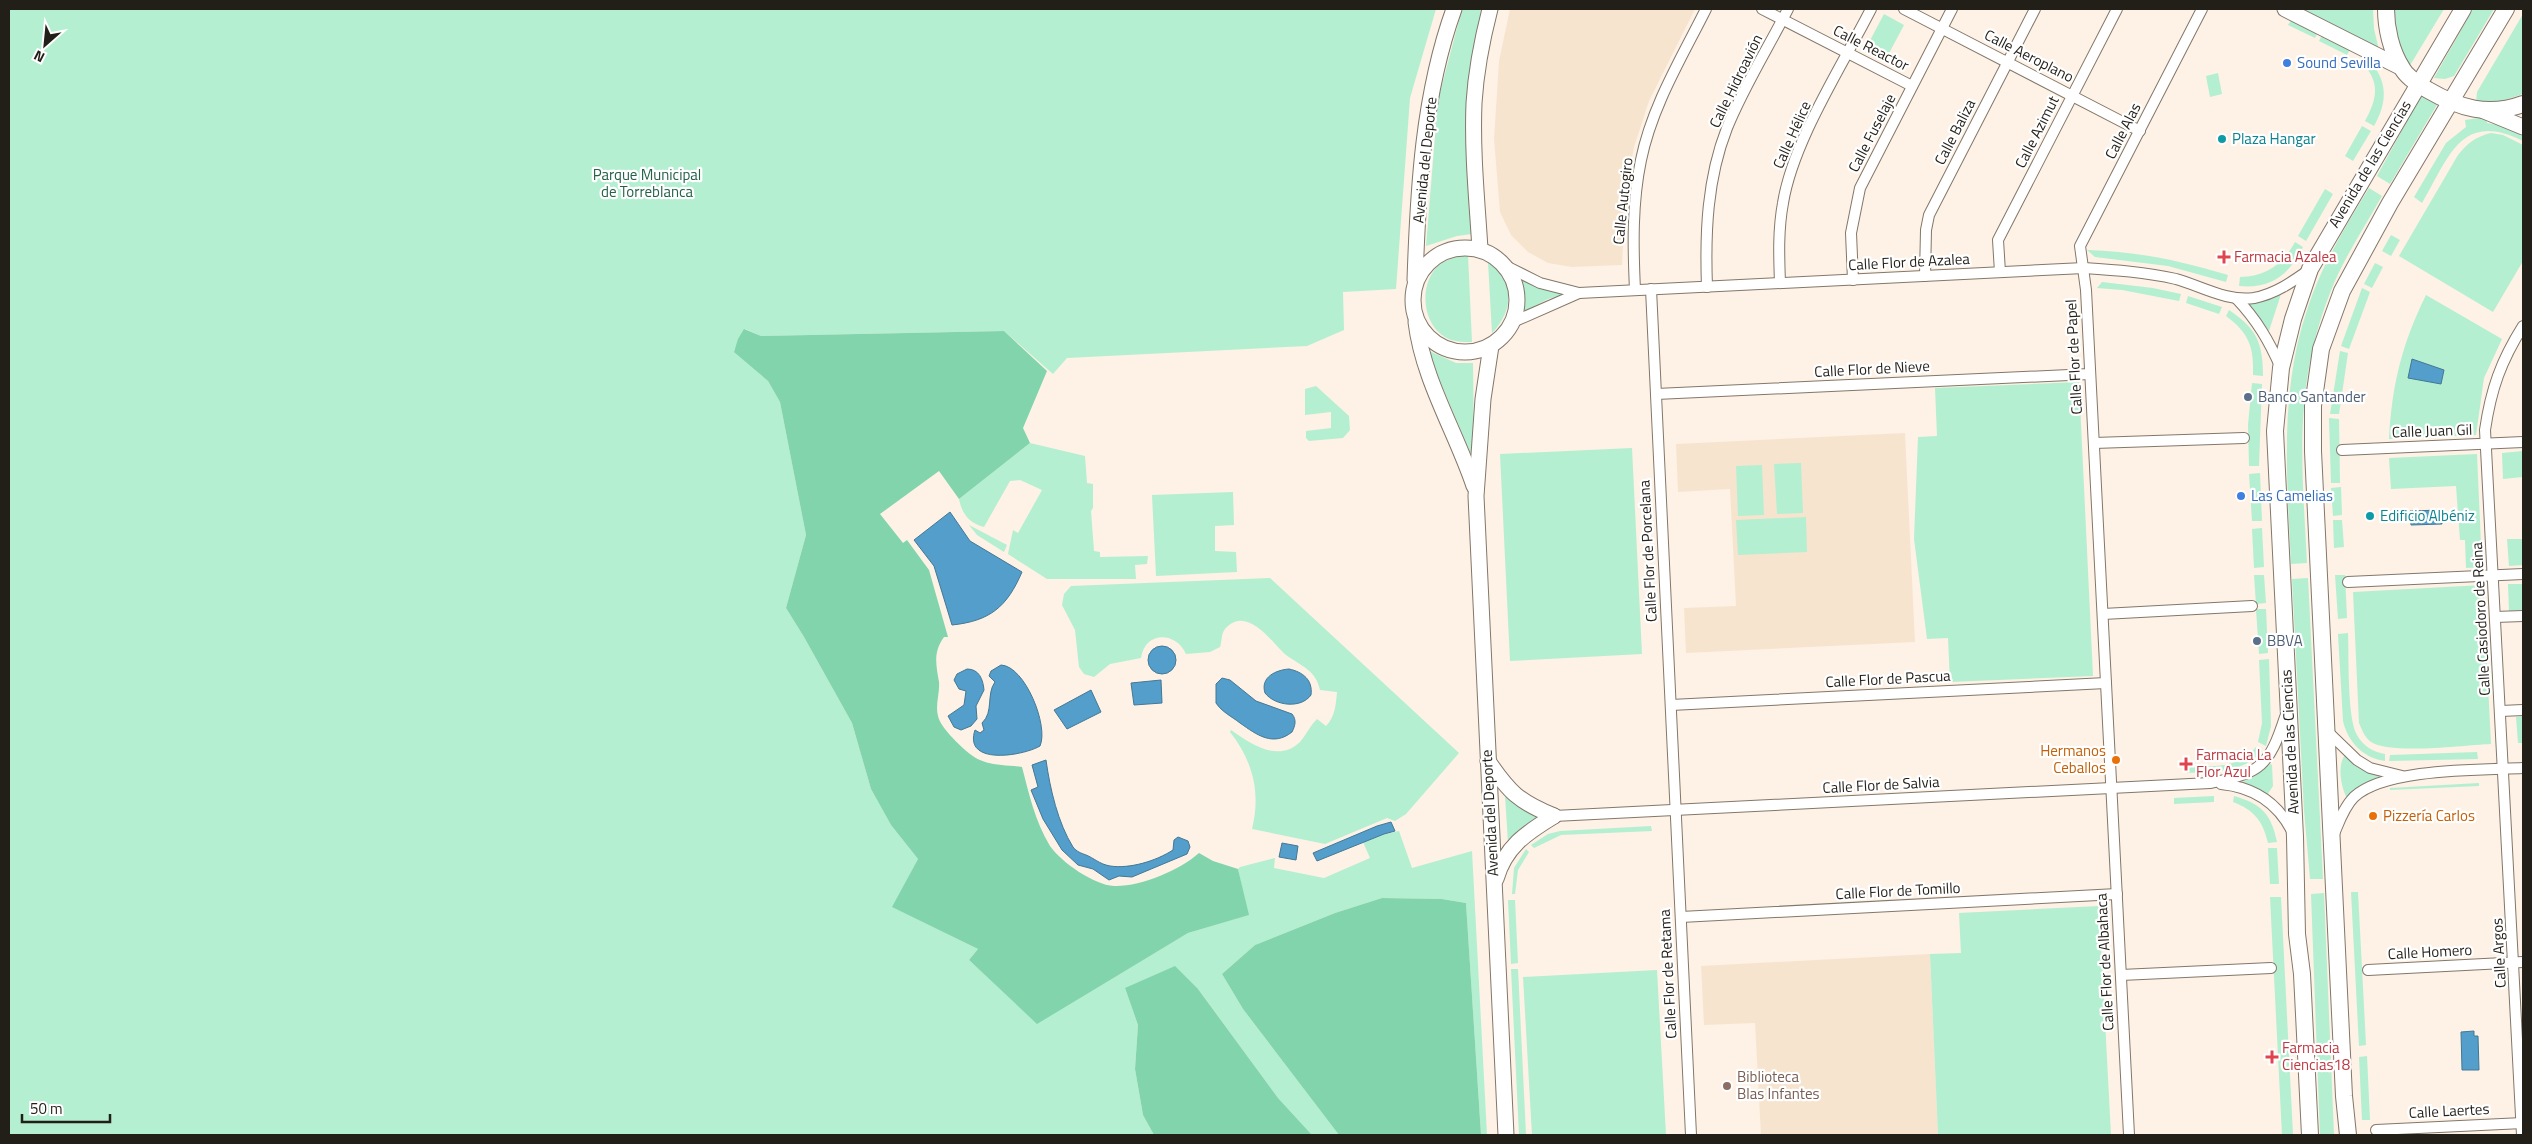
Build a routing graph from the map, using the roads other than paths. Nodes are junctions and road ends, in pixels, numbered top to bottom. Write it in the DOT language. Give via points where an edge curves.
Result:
graph roads {
  1 [pos="1454,9"];
  2 [pos="1490,9"];
  3 [pos="1706,9"];
  4 [pos="1762,9"];
  5 [pos="1788,9"];
  6 [pos="1871,9"];
  7 [pos="1904,9"];
  8 [pos="1952,9"];
  9 [pos="2035,9"];
  10 [pos="2116,9"];
  11 [pos="2202,9"];
  12 [pos="2285,9"];
  13 [pos="2386,9"];
  14 [pos="2463,9"];
  15 [pos="2506,9"];
  16 [pos="1783,20"];
  17 [pos="1942,28"];
  18 [pos="1848,53"];
  19 [pos="2007,62"];
  20 [pos="2402,68"];
  21 [pos="2418,83"];
  22 [pos="1912,86"];
  23 [pos="2072,96"];
  24 [pos="2450,103"];
  25 [pos="2523,104"];
  26 [pos="2482,110"];
  27 [pos="2523,127"];
  28 [pos="2140,131"];
  29 [pos="1480,249"];
  30 [pos="1506,266"];
  31 [pos="2084,268"];
  32 [pos="2310,269"];
  33 [pos="2000,272"];
  34 [pos="1925,276"];
  35 [pos="1853,280"];
  36 [pos="1780,283"];
  37 [pos="1415,284"];
  38 [pos="1708,287"];
  39 [pos="1651,289"];
  40 [pos="1635,290"];
  41 [pos="1579,293"];
  42 [pos="2236,298"];
  43 [pos="1416,316"];
  44 [pos="1513,322"];
  45 [pos="2523,326"];
  46 [pos="1491,346"];
  47 [pos="2280,368"];
  48 [pos="2090,374"];
  49 [pos="1656,394"];
  50 [pos="2244,438"];
  51 [pos="2523,442"];
  52 [pos="2094,444"];
  53 [pos="2486,444"];
  54 [pos="2342,450"];
  55 [pos="1476,491"];
  56 [pos="2523,574"];
  57 [pos="2493,576"];
  58 [pos="2348,582"];
  59 [pos="2252,606"];
  60 [pos="2103,614"];
  61 [pos="2523,616"];
  62 [pos="2495,617"];
  63 [pos="2106,683"];
  64 [pos="1671,705"];
  65 [pos="2288,708"];
  66 [pos="2523,710"];
  67 [pos="2501,711"];
  68 [pos="2327,731"];
  69 [pos="1488,761"];
  70 [pos="2523,768"];
  71 [pos="2504,769"];
  72 [pos="2403,776"];
  73 [pos="2210,783"];
  74 [pos="2112,788"];
  75 [pos="1676,811"];
  76 [pos="1554,816"];
  77 [pos="2295,837"];
  78 [pos="2332,840"];
  79 [pos="1494,889"];
  80 [pos="2117,894"];
  81 [pos="1681,917"];
  82 [pos="2519,962"];
  83 [pos="2271,968"];
  84 [pos="2368,970"];
  85 [pos="2121,975"];
  86 [pos="2522,1123"];
  87 [pos="2376,1130"];
  88 [pos="1506,1135"];
  89 [pos="1691,1135"];
  90 [pos="2129,1135"];
  91 [pos="2310,1135"];
  92 [pos="2348,1135"];
  93 [pos="2522,1135"];
  1 -- 37 [label="street, Avenida del Deporte" via="1428,108"];
  2 -- 29 [label="street" via="1480,50 1474,103"];
  3 -- 40 [label="street, Calle Autogiro" via="1662,95 1641,159 1632,230"];
  4 -- 16 [label="street, Calle Reactor"];
  5 -- 16 [label="street, Calle Hidroavión"];
  6 -- 18 [label="street, Calle Hélice"];
  7 -- 17 [label="street, Calle Aeroplano"];
  8 -- 17 [label="street, Calle Fuselaje"];
  9 -- 19 [label="street, Calle Baliza"];
  10 -- 23 [label="street, Calle Azimut"];
  11 -- 28 [label="street, Calle Alas"];
  12 -- 20 [label="street"];
  13 -- 20 [label="main road, Avenida de las Ciencias" via="2390,40"];
  14 -- 21 [label="main road, Avenida de las Ciencias"];
  15 -- 24 [label="main road"];
  16 -- 18 [label="street, Calle Reactor"];
  16 -- 38 [label="street, Calle Hidroavión" via="1724,138 1711,184 1705,235"];
  17 -- 19 [label="street, Calle Aeroplano"];
  17 -- 22 [label="street, Calle Fuselaje"];
  18 -- 22 [label="street, Calle Reactor"];
  18 -- 36 [label="street, Calle Hélice" via="1793,163 1783,202 1778,242"];
  19 -- 23 [label="street, Calle Aeroplano"];
  19 -- 34 [label="street, Calle Baliza" via="1930,215 1926,230"];
  20 -- 21 [label="main road, Avenida de las Ciencias"];
  21 -- 24 [label="main road, Avenida de las Ciencias"];
  21 -- 32 [label="main road, Avenida de las Ciencias"];
  22 -- 35 [label="street, Calle Fuselaje" via="1860,188 1851,233"];
  23 -- 28 [label="street, Calle Aeroplano"];
  23 -- 33 [label="street, Calle Azimut" via="1998,240"];
  24 -- 26 [label="main road, Avenida de las Ciencias"];
  24 -- 68 [label="main road" via="2365,247 2342,291 2321,349 2313,406 2313,452"];
  25 -- 26 [label="main road, Avenida de las Ciencias"];
  26 -- 27 [label="street"];
  28 -- 31 [label="street, Calle Alas" via="2080,246"];
  29 -- 30 [label="street"];
  29 -- 37 [label="street" via="1464,247 1433,257"];
  30 -- 41 [label="street" via="1540,283"];
  30 -- 44 [label="street" via="1518,293"];
  31 -- 33 [label="street, Calle Flor de Azalea"];
  31 -- 42 [label="street, Calle Flor de Azalea" via="2136,271"];
  31 -- 48 [label="street, Calle Flor de Papel"];
  32 -- 42 [label="street" via="2285,287 2254,298"];
  32 -- 47 [label="main road, Avenida de las Ciencias"];
  33 -- 34 [label="street, Calle Flor de Azalea"];
  34 -- 35 [label="street, Calle Flor de Azalea"];
  35 -- 36 [label="street, Calle Flor de Azalea"];
  36 -- 38 [label="street, Calle Flor de Azalea"];
  37 -- 43 [label="street"];
  38 -- 39 [label="street, Calle Flor de Azalea"];
  39 -- 40 [label="street, Calle Flor de Azalea"];
  39 -- 49 [label="street, Calle Flor de Porcelana"];
  40 -- 41 [label="street, Calle Flor de Azalea"];
  41 -- 44 [label="street"];
  42 -- 47 [label="street" via="2267,337"];
  43 -- 46 [label="street" via="1425,332 1445,348 1471,352"];
  43 -- 55 [label="street, Avenida del Deporte" via="1419,347"];
  44 -- 46 [label="street"];
  45 -- 53 [label="street, Calle Casiodoro de Reina" via="2500,367 2490,394"];
  46 -- 55 [label="street, Avenida del Deporte" via="1482,399"];
  47 -- 65 [label="main road, Avenida de las Ciencias" via="2274,431"];
  48 -- 49 [label="street, Calle Flor de Nieve"];
  48 -- 52 [label="street, Calle Flor de Papel"];
  49 -- 64 [label="street, Calle Flor de Porcelana"];
  50 -- 52 [label="street"];
  51 -- 53 [label="street, Calle Juan Gil"];
  52 -- 60 [label="street, Calle Flor de Papel"];
  53 -- 54 [label="street, Calle Juan Gil"];
  53 -- 57 [label="street, Calle Casiodoro de Reina"];
  55 -- 69 [label="street, Avenida del Deporte"];
  56 -- 57 [label="street"];
  57 -- 58 [label="street"];
  57 -- 62 [label="street, Calle Casiodoro de Reina"];
  59 -- 60 [label="street"];
  60 -- 63 [label="street, Calle Flor de Papel"];
  61 -- 62 [label="street"];
  62 -- 67 [label="street, Calle Casiodoro de Reina"];
  63 -- 64 [label="street, Calle Flor de Pascua"];
  63 -- 74 [label="street, Calle Flor de Papel"];
  64 -- 75 [label="street, Calle Flor de Porcelana"];
  65 -- 73 [label="street, Calle Flor de Salvia" via="2277,742 2262,764 2235,778"];
  65 -- 77 [label="main road, Avenida de las Ciencias"];
  66 -- 67 [label="street"];
  67 -- 71 [label="street, Calle Casiodoro de Reina"];
  68 -- 72 [label="street" via="2370,768"];
  68 -- 78 [label="main road"];
  69 -- 76 [label="street" via="1507,789 1531,807"];
  69 -- 79 [label="street, Avenida del Deporte"];
  70 -- 71 [label="street"];
  71 -- 72 [label="street"];
  71 -- 82 [label="street, Calle Argos"];
  72 -- 78 [label="street" via="2377,783 2354,797 2345,809"];
  73 -- 74 [label="street, Calle Flor de Salvia"];
  73 -- 77 [label="street, Calle Flor de Salvia" via="2230,784 2264,798 2283,814"];
  74 -- 75 [label="street, Calle Flor de Salvia"];
  74 -- 80 [label="street, Calle Flor de Albahaca"];
  75 -- 76 [label="street, Calle Flor de Salvia"];
  75 -- 81 [label="street, Calle Flor de Retama"];
  76 -- 79 [label="street" via="1526,833 1501,862"];
  77 -- 91 [label="main road, Avenida de las Ciencias" via="2295,898"];
  78 -- 92 [label="main road"];
  79 -- 88 [label="street, Avenida del Deporte"];
  80 -- 81 [label="street, Calle Flor de Tomillo"];
  80 -- 85 [label="street, Calle Flor de Albahaca"];
  81 -- 89 [label="street, Calle Flor de Retama"];
  82 -- 84 [label="street, Calle Homero"];
  82 -- 86 [label="street, Calle Argos"];
  83 -- 85 [label="street"];
  85 -- 90 [label="street, Calle Flor de Albahaca"];
  86 -- 87 [label="street, Calle Laertes"];
  86 -- 93 [label="street, Calle Argos"];
}
